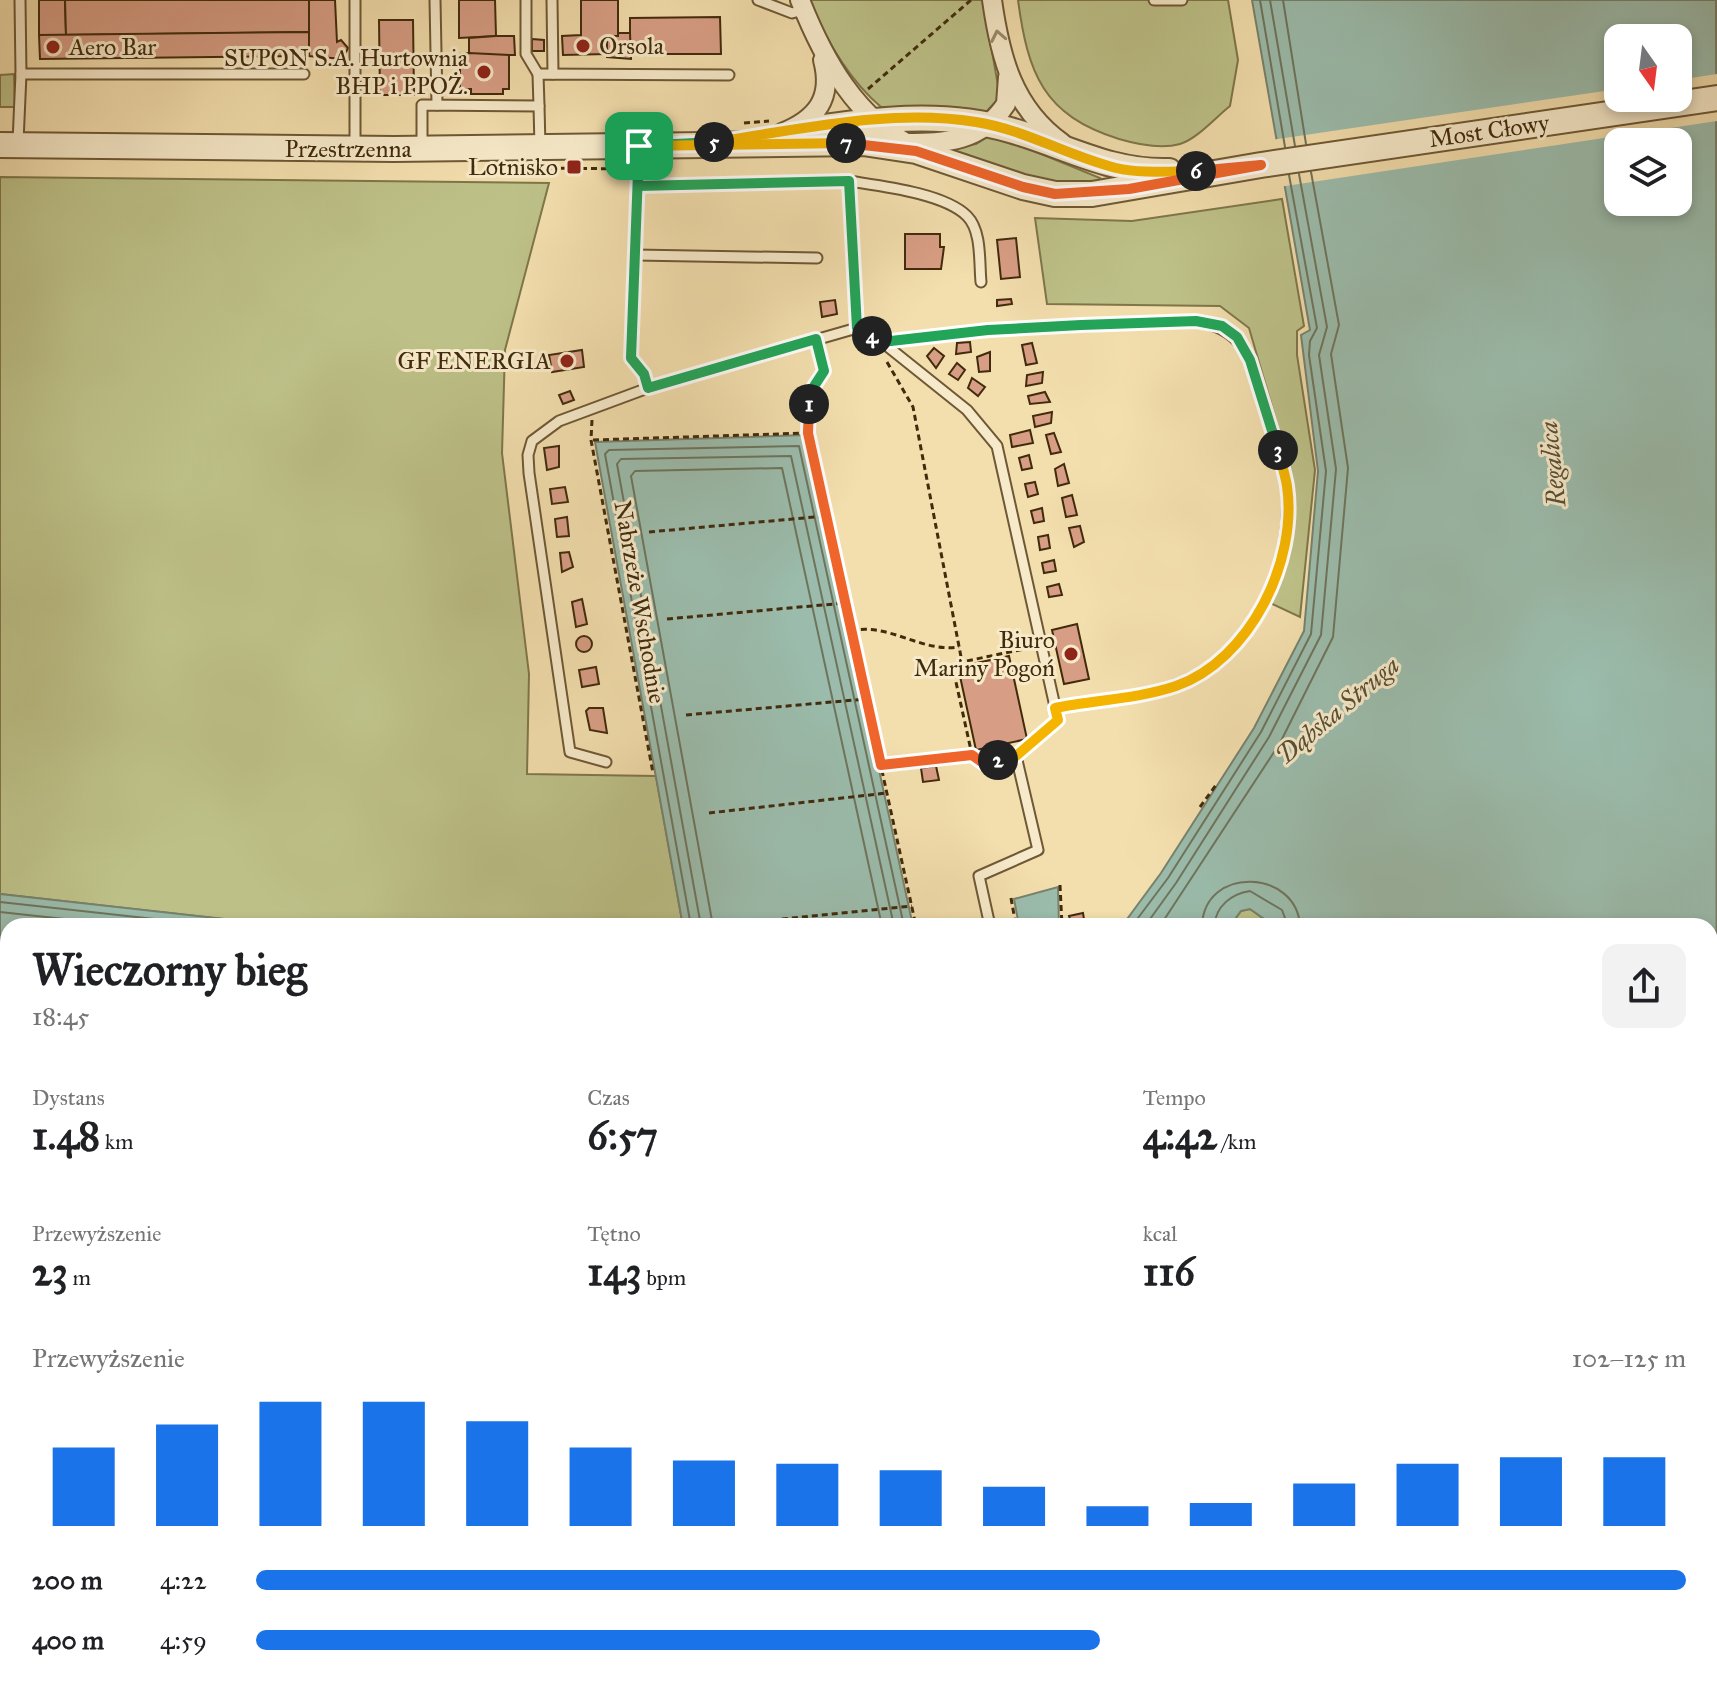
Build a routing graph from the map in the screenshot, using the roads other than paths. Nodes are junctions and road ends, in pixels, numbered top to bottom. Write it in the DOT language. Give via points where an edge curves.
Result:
graph roads {
  1 [pos="20,0"];
  2 [pos="355,0"];
  3 [pos="435,0"];
  4 [pos="526,0"];
  5 [pos="552,0"];
  6 [pos="758,0"];
  7 [pos="992,0"];
  8 [pos="1154,0"];
  9 [pos="1182,0"];
  10 [pos="802,5"];
  11 [pos="818,42"];
  12 [pos="1007,71"];
  13 [pos="21,74"];
  14 [pos="304,74"];
  15 [pos="538,74"];
  16 [pos="553,74"];
  17 [pos="729,75"];
  18 [pos="1717,98"];
  19 [pos="437,105"];
  20 [pos="539,106"];
  21 [pos="989,125"];
  22 [pos="778,126"];
  23 [pos="875,132"];
  24 [pos="908,143"];
  25 [pos="697,144"];
  26 [pos="9,146"];
  27 [pos="639,146"];
  28 [pos="541,148"];
  29 [pos="355,149"];
  30 [pos="422,149"];
  31 [pos="937,157"];
  32 [pos="1092,160"];
  33 [pos="1261,165"];
  34 [pos="849,181"];
  35 [pos="638,186"];
  36 [pos="635,255"];
  37 [pos="817,258"];
  38 [pos="981,282"];
  39 [pos="857,328"];
  40 [pos="816,339"];
  41 [pos="882,342"];
  42 [pos="824,371"];
  43 [pos="648,388"];
  44 [pos="1055,708"];
  45 [pos="606,762"];
  46 [pos="988,918"];
  1 -- 13 [label="lane"];
  2 -- 29 [label="lane"];
  3 -- 19 [label="lane"];
  4 -- 15 [label="lane" via="526,54"];
  5 -- 16 [label="lane"];
  6 -- 10 [label="lane" via="792,13"];
  12 -- 7 [label="street, one-way"];
  8 -- 9 [label="lane"];
  10 -- 11 [label="street"];
  11 -- 22 [label="street" via="827,85 824,99 806,122"];
  11 -- 23 [label="street"];
  12 -- 21 [label="street" via="1006,104"];
  12 -- 32 [label="street" via="1031,116 1049,134"];
  13 -- 14 [label="lane"];
  13 -- 26 [label="lane"];
  15 -- 16 [label="lane"];
  15 -- 20 [label="lane"];
  16 -- 17 [label="lane"];
  18 -- 33 [label="street, Most Cłowy"];
  19 -- 20 [label="lane"];
  19 -- 30 [label="lane" via="422,105"];
  20 -- 28 [label="lane"];
  21 -- 23 [label="street" via="926,118"];
  21 -- 24 [label="street" via="950,142"];
  21 -- 32 [label="street"];
  22 -- 23 [label="street"];
  22 -- 25 [label="street"];
  23 -- 24 [label="street"];
  23 -- 25 [label="street"];
  23 -- 31 [label="street"];
  24 -- 31 [label="street"];
  25 -- 27 [label="street, Przestrzenna"];
  26 -- 29 [label="street, Przestrzenna"];
  27 -- 28 [label="street, Przestrzenna"];
  27 -- 35 [label="lane"];
  28 -- 30 [label="street, Przestrzenna"];
  29 -- 30 [label="street, Przestrzenna"];
  31 -- 33 [label="street" via="1055,194 1117,191"];
  32 -- 33 [label="street" via="1147,172"];
  34 -- 35 [label="lane"];
  34 -- 38 [label="lane" via="908,192 967,216 977,237"];
  34 -- 39 [label="lane"];
  35 -- 36 [label="lane"];
  36 -- 37 [label="lane"];
  36 -- 43 [label="lane" via="631,358"];
  39 -- 40 [label="lane"];
  39 -- 41 [label="lane"];
  40 -- 42 [label="lane"];
  40 -- 43 [label="lane"];
  41 -- 44 [label="lane" via="967,410 997,446"];
  41 -- 44 [label="lane" via="988,330 1196,321 1222,326 1237,337 1250,360 1287,488 1283,543 1273,587 1261,611 1241,640 1210,667 1177,685"];
  43 -- 45 [label="lane" via="559,421 532,441 528,455 570,752"];
  44 -- 46 [label="lane" via="1058,720 1016,756 1038,850 979,876"];
}
